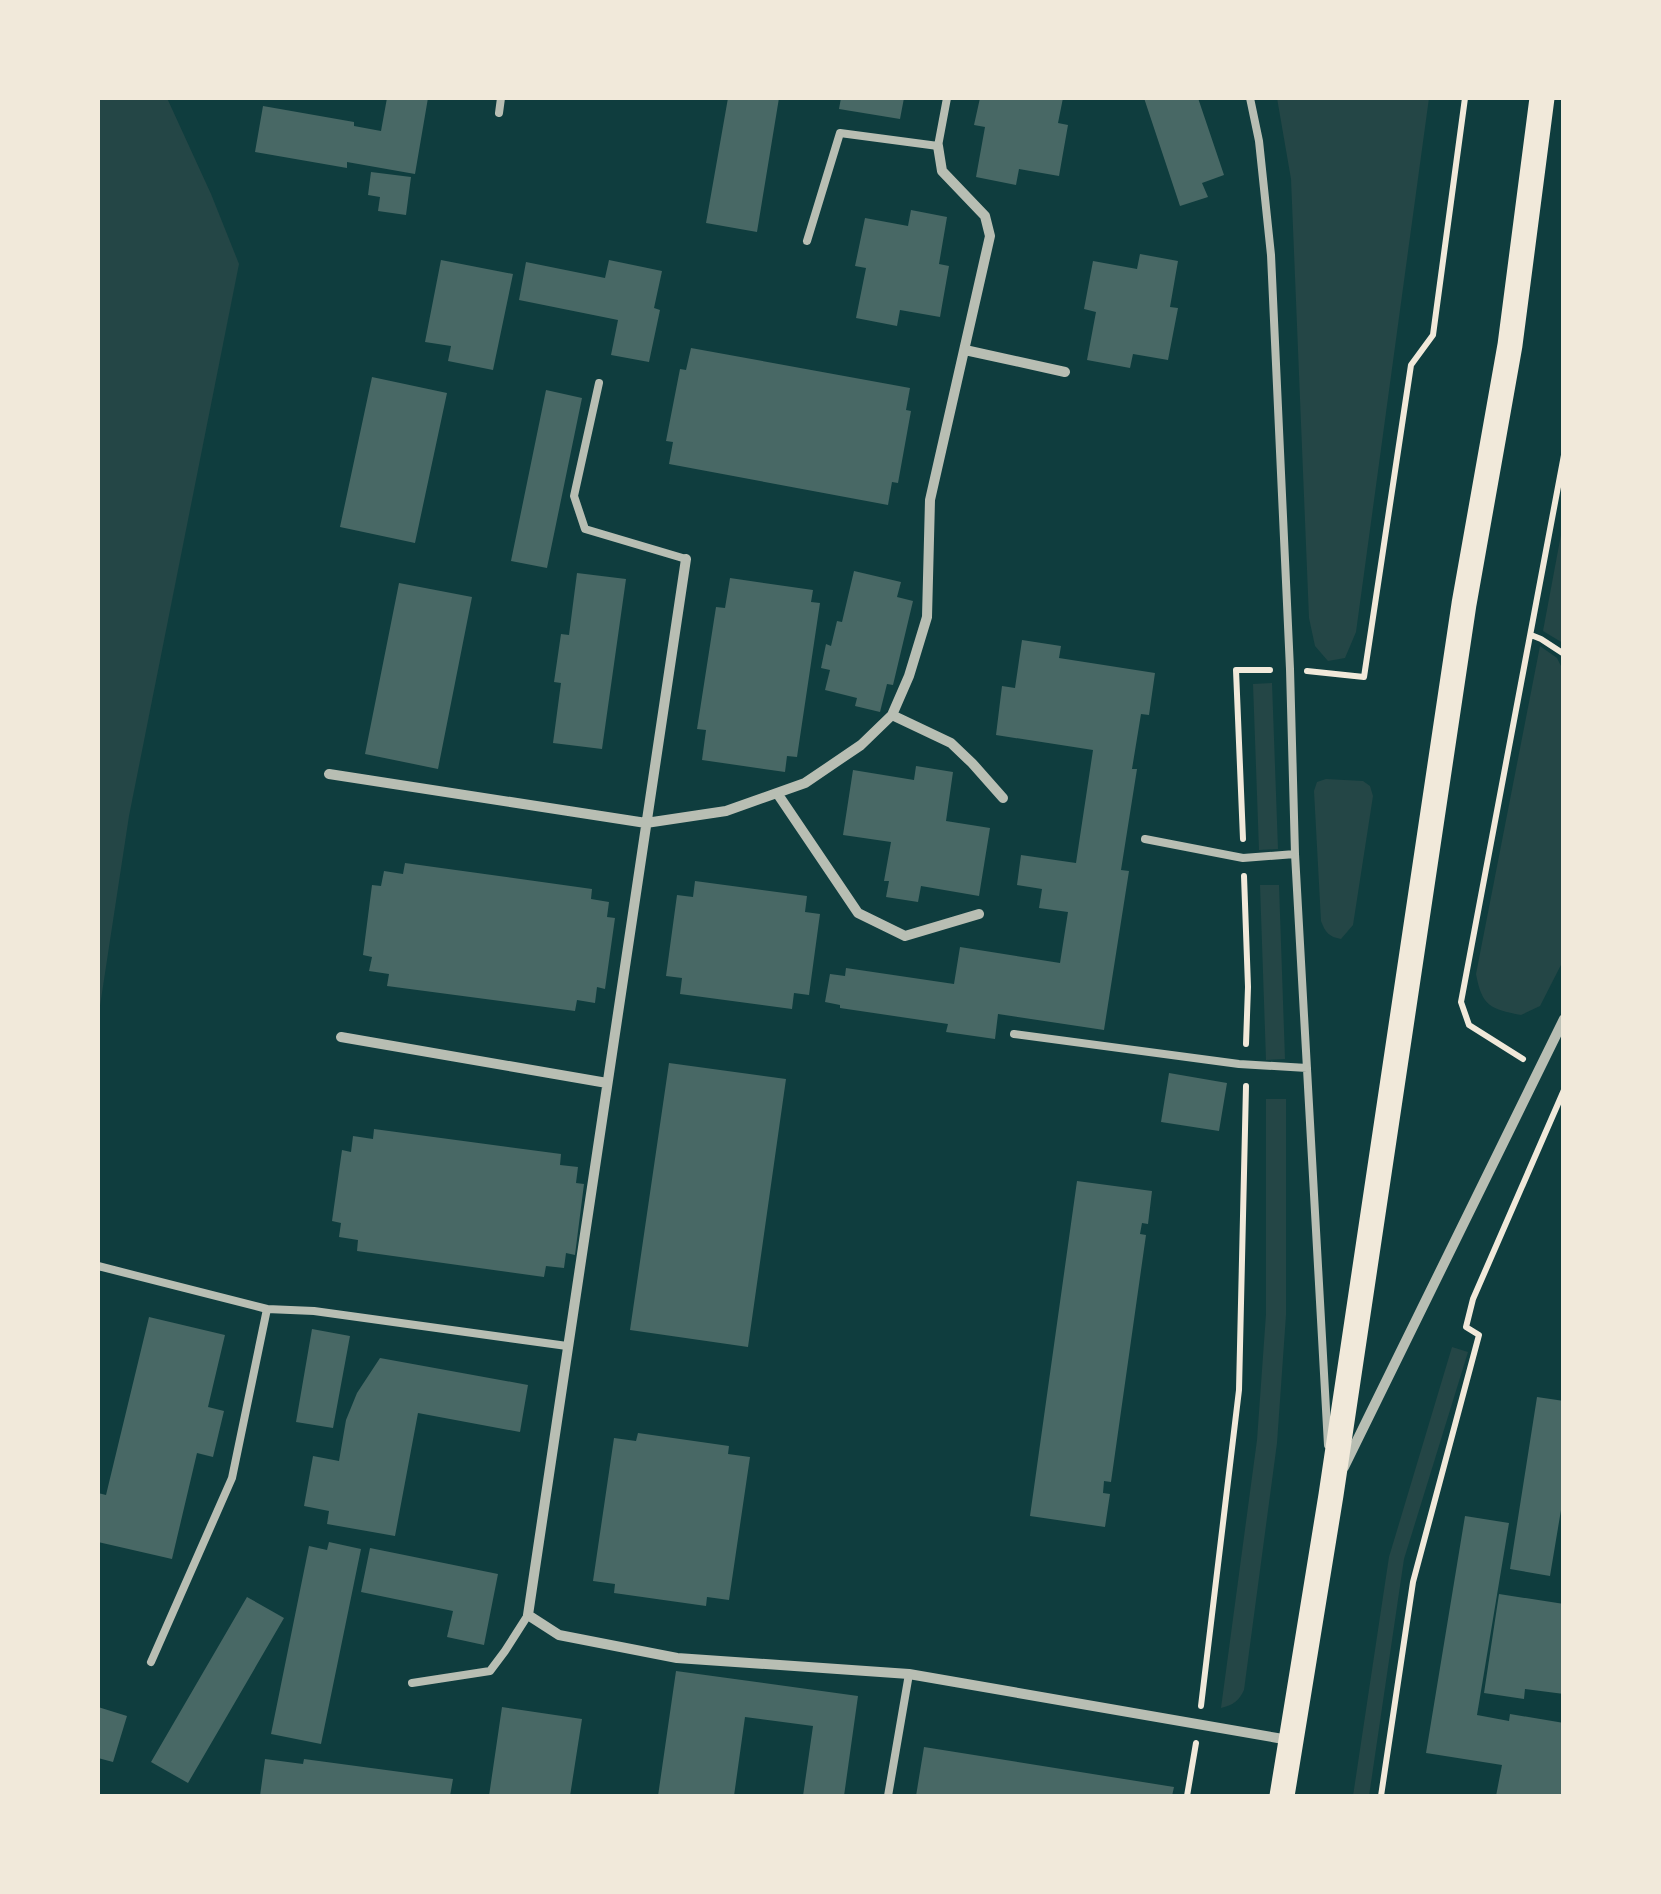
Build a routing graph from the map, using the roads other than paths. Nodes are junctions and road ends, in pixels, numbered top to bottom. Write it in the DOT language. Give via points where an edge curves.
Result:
graph roads {
  1 [pos="501,98"];
  2 [pos="947,98"];
  3 [pos="1250,98"];
  4 [pos="1542,98"];
  5 [pos="499,113"];
  6 [pos="938,146"];
  7 [pos="807,240"];
  8 [pos="965,350"];
  9 [pos="1065,372"];
  10 [pos="599,384"];
  11 [pos="686,558"];
  12 [pos="892,715"];
  13 [pos="329,774"];
  14 [pos="777,793"];
  15 [pos="1002,798"];
  16 [pos="646,823"];
  17 [pos="1145,840"];
  18 [pos="1295,854"];
  19 [pos="978,914"];
  20 [pos="1564,1019"];
  21 [pos="1014,1034"];
  22 [pos="341,1037"];
  23 [pos="1307,1068"];
  24 [pos="607,1083"];
  25 [pos="98,1266"];
  26 [pos="267,1309"];
  27 [pos="568,1346"];
  28 [pos="1330,1495"];
  29 [pos="528,1614"];
  30 [pos="151,1662"];
  31 [pos="909,1674"];
  32 [pos="412,1683"];
  33 [pos="1290,1740"];
  34 [pos="888,1796"];
  35 [pos="1282,1796"];
  1 -- 5 [label="lane"];
  2 -- 6 [label="lane"];
  3 -- 18 [label="lane" via="1271,255"];
  4 -- 28 [label="main road" via="1510,346 1464,604"];
  6 -- 7 [label="lane" via="840,134"];
  6 -- 8 [label="street" via="942,171 985,216 990,236"];
  8 -- 9 [label="street"];
  8 -- 12 [label="street" via="930,500 928,617"];
  10 -- 11 [label="lane" via="574,496 585,529"];
  11 -- 16 [label="street"];
  12 -- 14 [label="street" via="805,783"];
  12 -- 15 [label="street" via="950,743"];
  13 -- 16 [label="street"];
  14 -- 16 [label="street" via="726,811"];
  14 -- 19 [label="street" via="858,914 904,936"];
  16 -- 24 [label="street"];
  17 -- 18 [label="lane" via="1244,858"];
  18 -- 23 [label="lane"];
  20 -- 28 [label="street"];
  21 -- 23 [label="lane"];
  22 -- 24 [label="street"];
  23 -- 28 [label="lane"];
  24 -- 27 [label="street"];
  25 -- 26 [label="lane"];
  26 -- 27 [label="lane"];
  26 -- 30 [label="lane" via="232,1478"];
  27 -- 29 [label="street"];
  28 -- 33 [label="main road"];
  29 -- 31 [label="street" via="559,1634 676,1658"];
  29 -- 32 [label="lane" via="490,1671"];
  31 -- 33 [label="street"];
  31 -- 34 [label="lane"];
  33 -- 35 [label="main road"];
}
